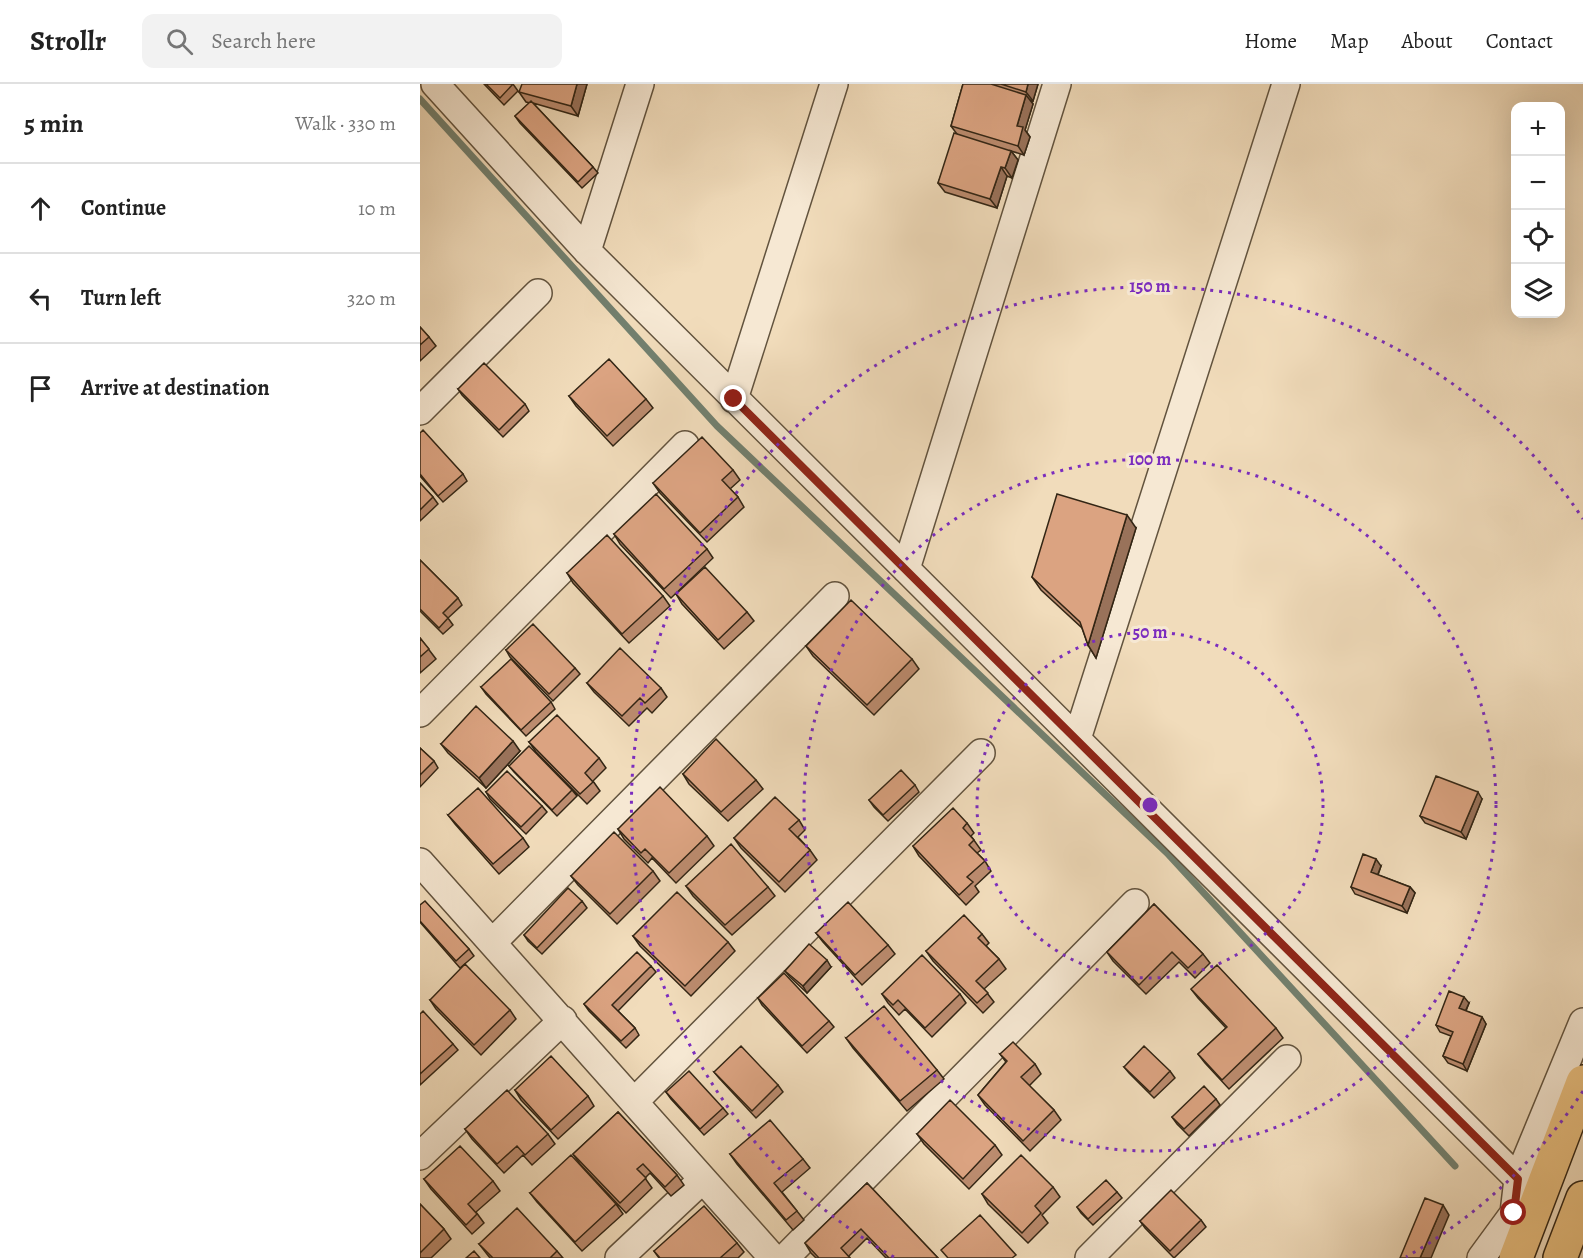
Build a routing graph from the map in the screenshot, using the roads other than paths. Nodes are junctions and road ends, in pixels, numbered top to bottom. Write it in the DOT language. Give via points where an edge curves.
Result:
graph roads {
  1 [pos="435,84"];
  2 [pos="640,84"];
  3 [pos="834,84"];
  4 [pos="1057,84"];
  5 [pos="1286,84"];
  6 [pos="587,252"];
  7 [pos="538,293"];
  8 [pos="734,399"];
  9 [pos="420,411"];
  10 [pos="685,445"];
  11 [pos="906,569"];
  12 [pos="835,596"];
  13 [pos="420,713"];
  14 [pos="1077,739"];
  15 [pos="981,753"];
  16 [pos="421,865"];
  17 [pos="1135,903"];
  18 [pos="493,942"];
  19 [pos="563,1020"];
  20 [pos="1583,1023"];
  21 [pos="1287,1059"];
  22 [pos="1583,1082"];
  23 [pos="634,1102"];
  24 [pos="420,1156"];
  25 [pos="1518,1179"];
  26 [pos="702,1180"];
  27 [pos="1583,1198"];
  28 [pos="619,1258"];
  29 [pos="773,1258"];
  30 [pos="785,1258"];
  31 [pos="1089,1258"];
  32 [pos="1481,1258"];
  33 [pos="1516,1258"];
  34 [pos="1560,1258"];
  1 -- 6 [label="street"];
  2 -- 6 [label="street"];
  3 -- 8 [label="street"];
  4 -- 11 [label="street"];
  5 -- 14 [label="street"];
  6 -- 8 [label="street"];
  7 -- 9 [label="street"];
  8 -- 11 [label="street"];
  10 -- 13 [label="street"];
  11 -- 14 [label="street"];
  12 -- 18 [label="street"];
  14 -- 25 [label="street"];
  15 -- 23 [label="street"];
  16 -- 18 [label="street"];
  17 -- 30 [label="street"];
  18 -- 19 [label="street"];
  19 -- 23 [label="street"];
  19 -- 24 [label="street"];
  20 -- 25 [label="street"];
  21 -- 31 [label="street"];
  22 -- 33 [label="highway"];
  23 -- 26 [label="street"];
  25 -- 32 [label="street" via="1514,1213"];
  26 -- 28 [label="street"];
  26 -- 29 [label="street"];
  27 -- 34 [label="highway"];
}
